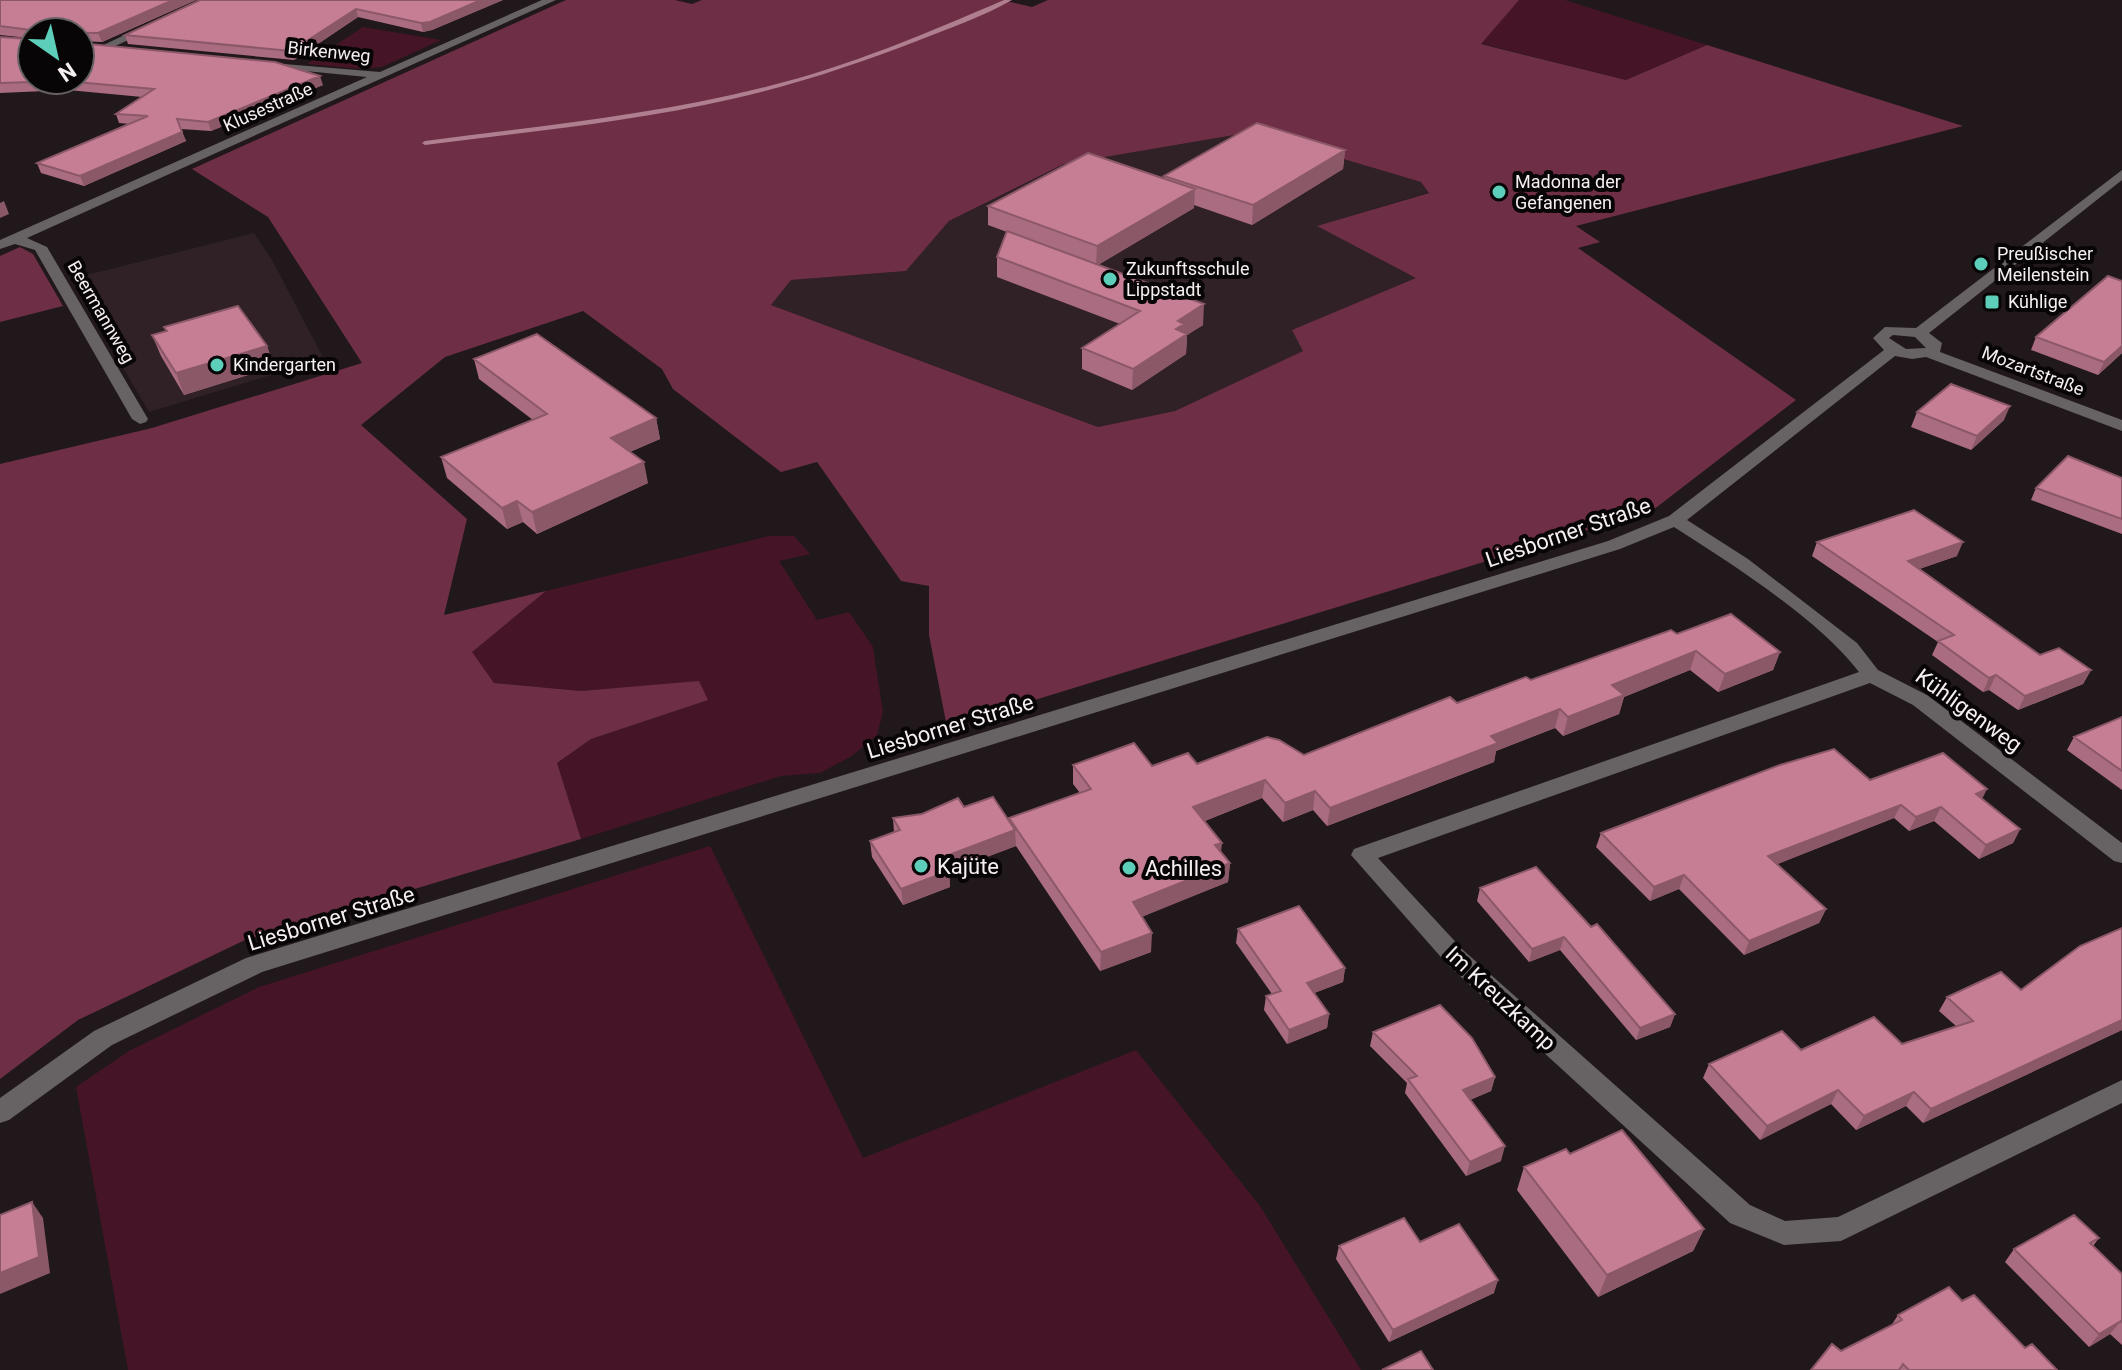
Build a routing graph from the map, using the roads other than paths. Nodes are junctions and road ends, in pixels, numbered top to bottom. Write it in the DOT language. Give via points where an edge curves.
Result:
graph roads {
  1 [pos="551,0"];
  2 [pos="158,24"];
  3 [pos="134,51"];
  4 [pos="243,62"];
  5 [pos="383,76"];
  6 [pos="2122,174"];
  7 [pos="15,239"];
  8 [pos="0,245"];
  9 [pos="1919,333"];
  10 [pos="1893,350"];
  11 [pos="1929,353"];
  12 [pos="140,419"];
  13 [pos="2122,426"];
  14 [pos="1675,520"];
  15 [pos="1871,675"];
  16 [pos="2122,855"];
  17 [pos="2122,1091"];
  18 [pos="0,1112"];
  1 -- 5 [label="street, Klusestraße"];
  2 -- 3 [label="street" via="97,48"];
  4 -- 5 [label="street, Birkenweg"];
  5 -- 7 [label="street, Klusestraße"];
  6 -- 9 [label="street"];
  7 -- 8 [label="street, Klusestraße"];
  7 -- 12 [label="street, Beermannweg" via="40,247"];
  9 -- 10 [label="street" via="1885,332 1881,338"];
  9 -- 11 [label="street" via="1934,343"];
  10 -- 11 [label="street, Mozartstraße"];
  10 -- 14 [label="street, Liesborner Straße"];
  11 -- 13 [label="street, Mozartstraße"];
  14 -- 15 [label="street, Kühligenweg" via="1742,563 1850,647"];
  14 -- 18 [label="street, Liesborner Straße" via="1599,550 254,965 103,1038"];
  15 -- 16 [label="street, Kühligenweg" via="1920,700"];
  15 -- 17 [label="street, Im Kreuzkamp" via="1362,855 1455,957 1740,1214 1784,1233 1841,1229"];
}
